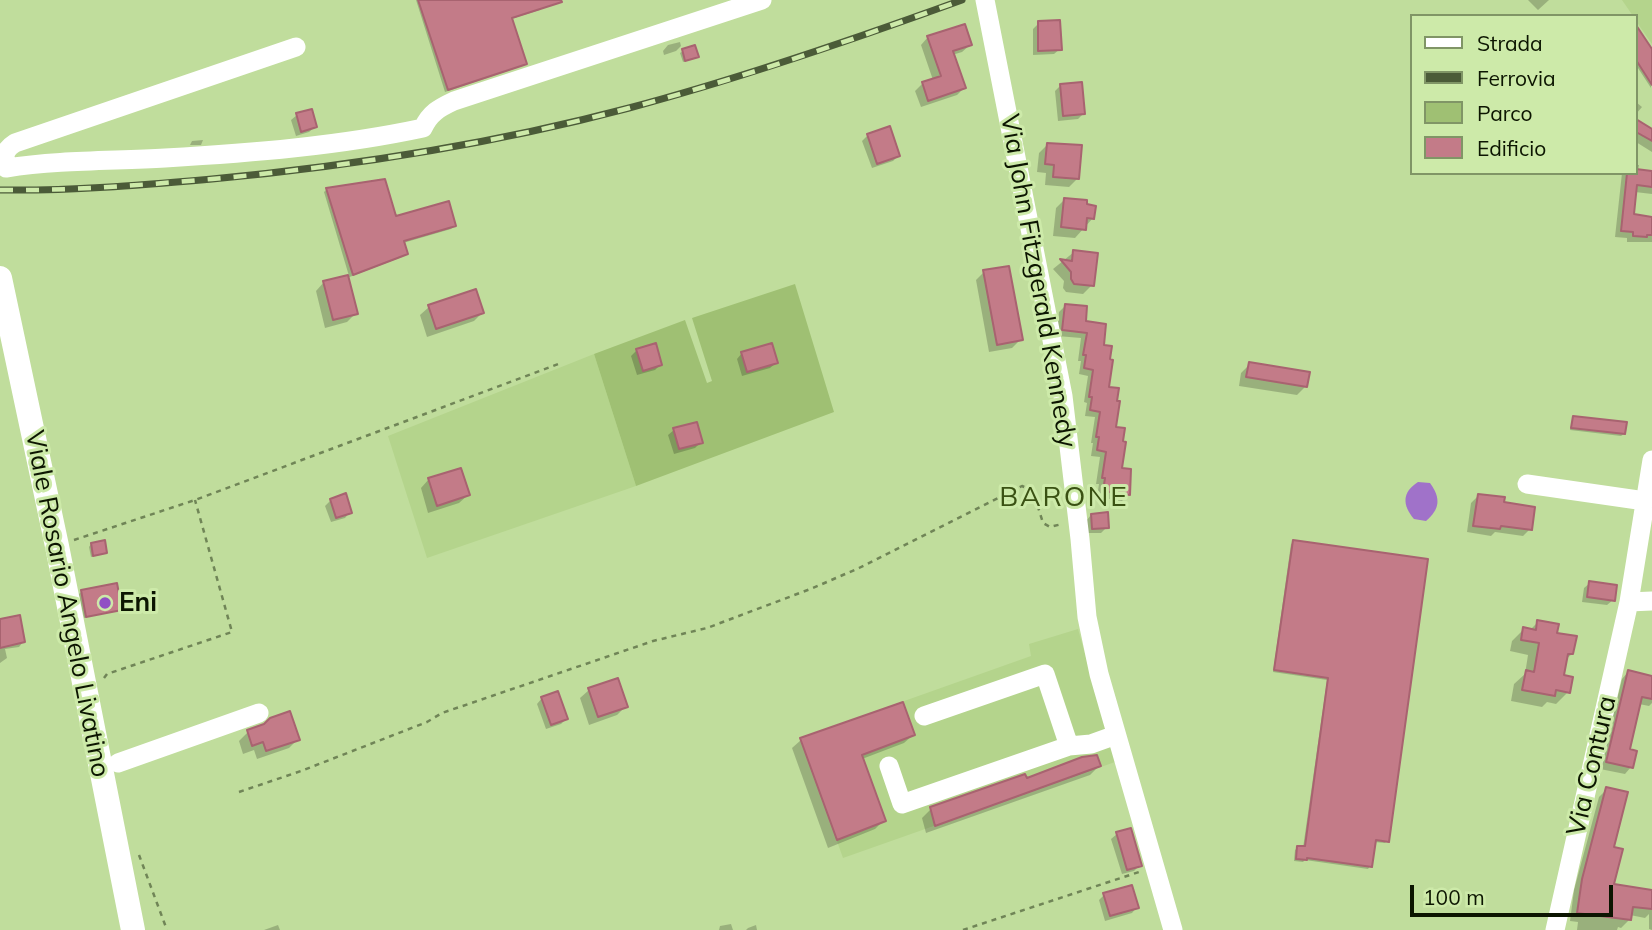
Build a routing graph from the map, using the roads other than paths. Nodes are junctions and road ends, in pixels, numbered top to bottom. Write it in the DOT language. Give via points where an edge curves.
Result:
graph roads {
  1 [pos="762,0"];
  2 [pos="985,0"];
  3 [pos="296,47"];
  4 [pos="0,278"];
  5 [pos="0,356"];
  6 [pos="1652,460"];
  7 [pos="1527,484"];
  8 [pos="1645,501"];
  9 [pos="1652,601"];
  10 [pos="1629,602"];
  11 [pos="259,713"];
  12 [pos="924,716"];
  13 [pos="1116,736"];
  14 [pos="1069,746"];
  15 [pos="118,763"];
  16 [pos="889,766"];
  17 [pos="117,930"];
  18 [pos="133,930"];
  19 [pos="1173,930"];
  20 [pos="1555,930"];
  1 -- 3 [label="street" via="454,101 429,116 423,128 312,146 6,168 4,156 15,143"];
  2 -- 13 [label="street, Via John Fitzgerald Kennedy" via="1063,396 1087,617"];
  4 -- 18 [label="main road, Viale Rosario Angelo Livatino"];
  5 -- 17 [label="main road, Viale Rosario Angelo Livatino"];
  6 -- 8 [label="street, Via Contura"];
  7 -- 8 [label="street"];
  8 -- 10 [label="street, Via Contura"];
  9 -- 10 [label="street"];
  10 -- 20 [label="street, Via Contura"];
  11 -- 15 [label="street"];
  12 -- 14 [label="street" via="1045,674"];
  13 -- 14 [label="street"];
  13 -- 19 [label="street, Via John Fitzgerald Kennedy"];
  14 -- 16 [label="street" via="902,804"];
}
